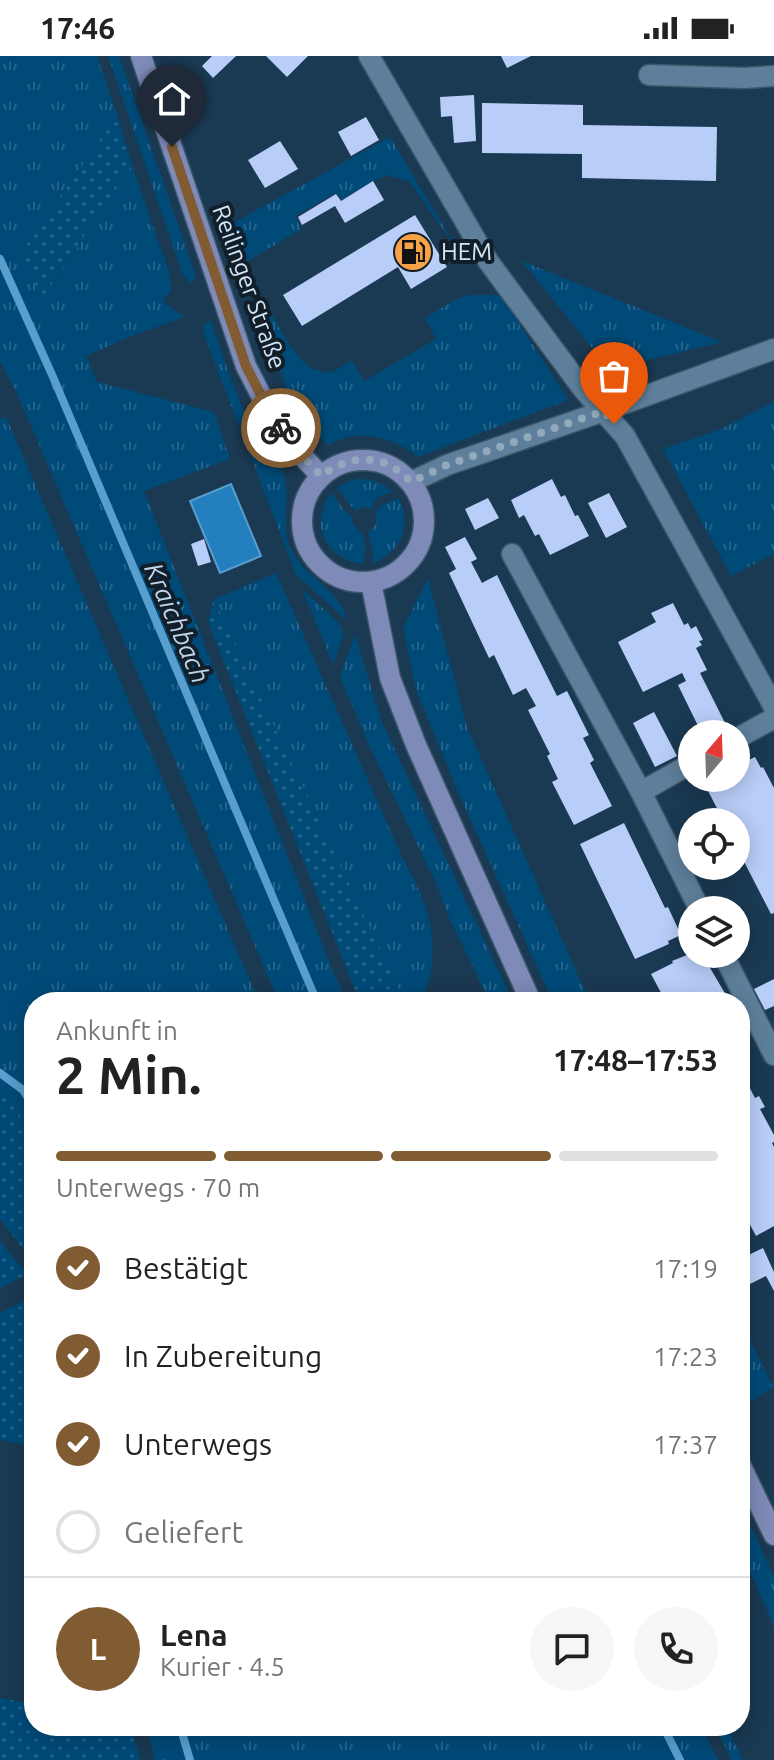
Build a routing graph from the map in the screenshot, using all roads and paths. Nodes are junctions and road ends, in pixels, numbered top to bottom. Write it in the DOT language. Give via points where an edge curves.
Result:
graph roads {
  1 [pos="141,56"];
  2 [pos="369,56"];
  3 [pos="649,75"];
  4 [pos="774,76"];
  5 [pos="774,349"];
  6 [pos="604,411"];
  7 [pos="321,476"];
  8 [pos="411,482"];
  9 [pos="512,554"];
  10 [pos="371,582"];
  11 [pos="774,707"];
  12 [pos="774,718"];
  13 [pos="750,731"];
  14 [pos="678,771"];
  15 [pos="641,792"];
  16 [pos="693,896"];
  17 [pos="730,968"];
  18 [pos="527,992"];
  19 [pos="743,992"];
  20 [pos="750,1006"];
  21 [pos="773,1051"];
  22 [pos="750,1485"];
  23 [pos="774,1535"];
  1 -- 7 [label="main road, Reilinger Straße" via="246,366 268,409"];
  2 -- 6 [label="street" via="488,261"];
  3 -- 4 [label="street"];
  5 -- 6 [label="street"];
  6 -- 8 [label="street"];
  6 -- 11 [label="street" via="625,436"];
  7 -- 8 [label="main road" via="342,463 367,459 392,466"];
  7 -- 10 [label="main road" via="301,517 307,547 340,578"];
  8 -- 10 [label="main road" via="424,513 420,546 398,572"];
  9 -- 15 [label="street"];
  10 -- 18 [label="main road" via="390,678"];
  12 -- 13 [label="street"];
  14 -- 15 [label="street"];
  15 -- 16 [label="street"];
  17 -- 19 [label="street"];
  20 -- 21 [label="street"];
  22 -- 23 [label="main road"];
}
